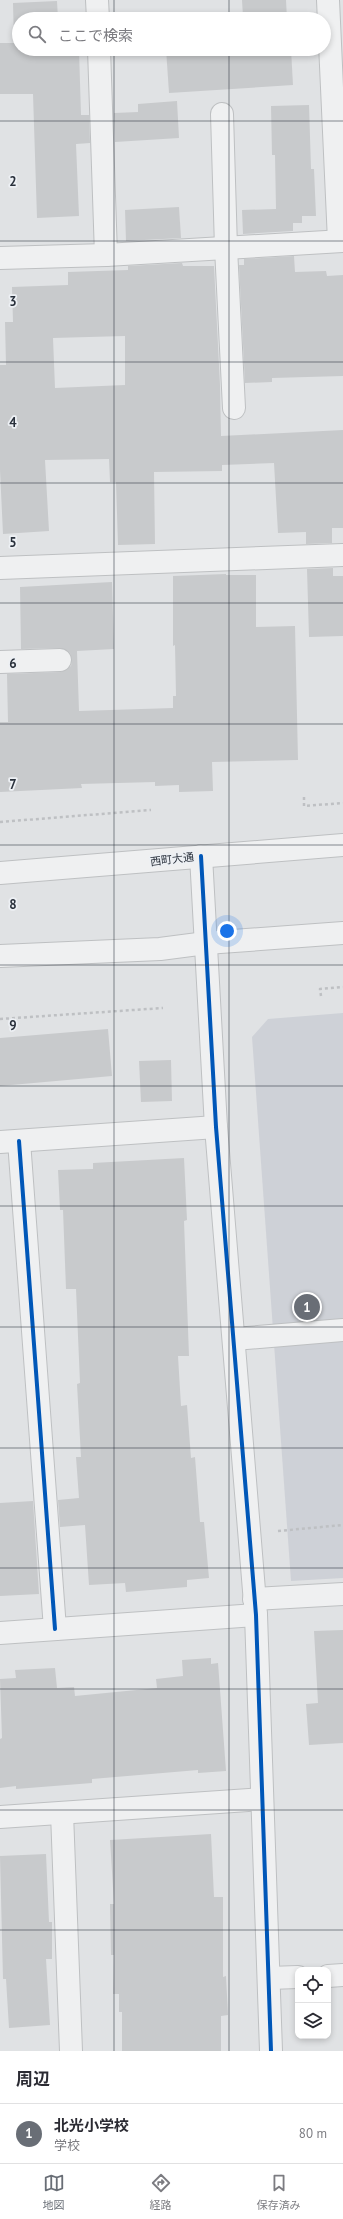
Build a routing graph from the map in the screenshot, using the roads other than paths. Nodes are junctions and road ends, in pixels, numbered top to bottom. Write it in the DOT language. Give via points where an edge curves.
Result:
graph roads {
  1 [pos="97,0"];
  2 [pos="328,0"];
  3 [pos="98,12"];
  4 [pos="329,12"];
  5 [pos="99,56"];
  6 [pos="331,56"];
  7 [pos="222,114"];
  8 [pos="341,241"];
  9 [pos="226,248"];
  10 [pos="106,255"];
  11 [pos="0,258"];
  12 [pos="234,408"];
  13 [pos="343,555"];
  14 [pos="0,568"];
  15 [pos="60,660"];
  16 [pos="0,662"];
  17 [pos="343,845"];
  18 [pos="201,856"];
  19 [pos="0,873"];
  20 [pos="343,933"];
  21 [pos="206,943"];
  22 [pos="0,956"];
  23 [pos="216,1127"];
  24 [pos="9,1142"];
  25 [pos="343,1330"];
  26 [pos="234,1339"];
  27 [pos="343,1594"];
  28 [pos="255,1607"];
  29 [pos="55,1629"];
  30 [pos="0,1633"];
  31 [pos="262,1799"];
  32 [pos="62,1813"];
  33 [pos="0,1817"];
  34 [pos="331,1976"];
  35 [pos="343,1976"];
  36 [pos="295,1977"];
  37 [pos="269,1978"];
  38 [pos="71,2051"];
  39 [pos="272,2051"];
  1 -- 3 [label="street"];
  2 -- 4 [label="street"];
  5 -- 10 [label="street"];
  6 -- 8 [label="street"];
  7 -- 9 [label="street"];
  8 -- 9 [label="street"];
  9 -- 10 [label="street"];
  9 -- 12 [label="street"];
  10 -- 11 [label="street"];
  13 -- 14 [label="street"];
  15 -- 16 [label="street"];
  17 -- 18 [label="street, 西町大通"];
  18 -- 19 [label="street, 西町大通" via="155,862"];
  18 -- 21 [label="street"];
  20 -- 21 [label="street"];
  21 -- 22 [label="street" via="160,949"];
  21 -- 23 [label="street"];
  23 -- 24 [label="street"];
  23 -- 26 [label="street"];
  24 -- 29 [label="street"];
  25 -- 26 [label="street"];
  26 -- 28 [label="street"];
  27 -- 28 [label="street"];
  28 -- 29 [label="street"];
  28 -- 31 [label="street"];
  29 -- 30 [label="street"];
  31 -- 32 [label="street"];
  31 -- 37 [label="street"];
  32 -- 33 [label="street"];
  32 -- 38 [label="street"];
  34 -- 35 [label="street"];
  36 -- 37 [label="street"];
  37 -- 39 [label="street"];
}
